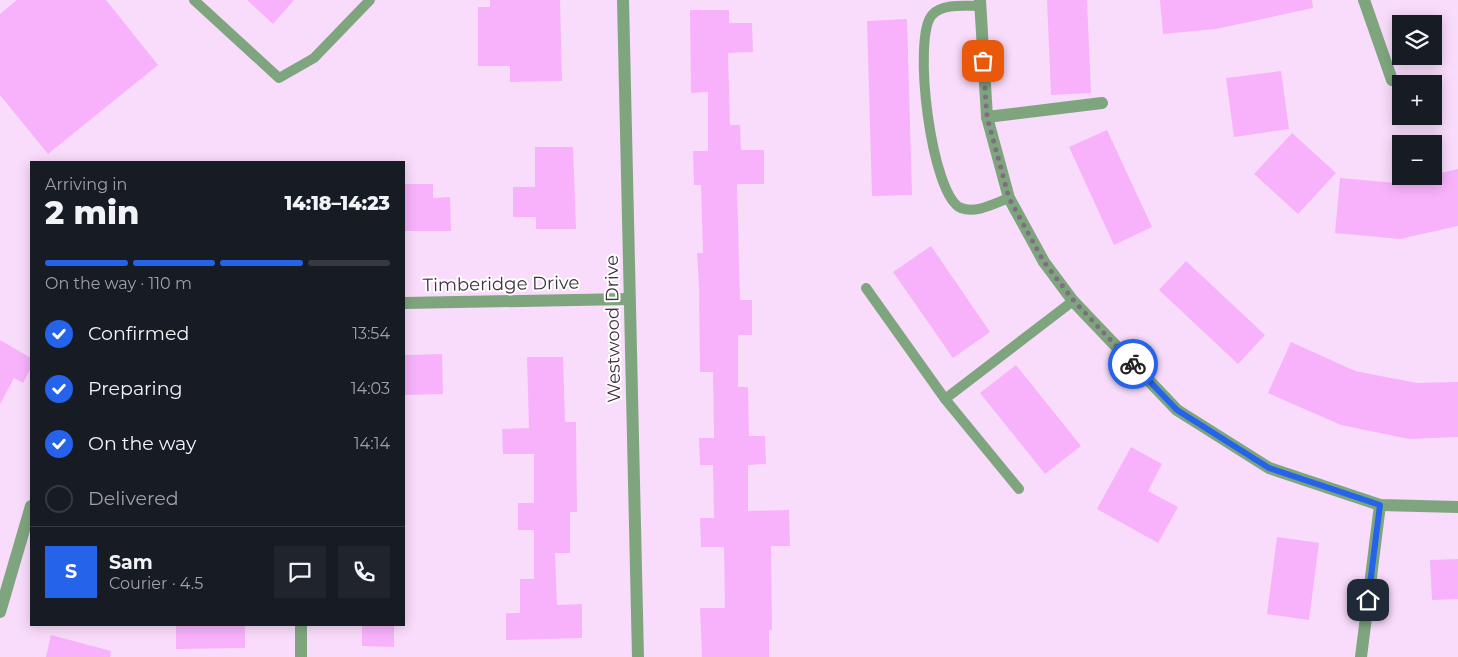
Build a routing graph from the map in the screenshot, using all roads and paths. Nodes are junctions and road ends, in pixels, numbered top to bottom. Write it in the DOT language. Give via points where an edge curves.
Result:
graph roads {
  1 [pos="194,0"];
  2 [pos="370,0"];
  3 [pos="623,0"];
  4 [pos="1364,0"];
  5 [pos="980,3"];
  6 [pos="1392,80"];
  7 [pos="1102,102"];
  8 [pos="987,117"];
  9 [pos="1009,198"];
  10 [pos="866,288"];
  11 [pos="629,299"];
  12 [pos="1074,301"];
  13 [pos="405,303"];
  14 [pos="945,399"];
  15 [pos="1019,489"];
  16 [pos="1380,505"];
  17 [pos="1458,507"];
  18 [pos="30,509"];
  19 [pos="0,612"];
  20 [pos="301,626"];
  21 [pos="302,657"];
  22 [pos="638,657"];
  23 [pos="1361,657"];
  1 -- 2 [label="lane" via="280,78 314,58"];
  3 -- 11 [label="street, Westwood Drive"];
  4 -- 6 [label="street"];
  5 -- 8 [label="street"];
  5 -- 9 [label="lane" via="940,9 927,24 924,83 929,127 938,170 952,201 961,208 974,210"];
  7 -- 8 [label="street"];
  8 -- 9 [label="street"];
  9 -- 12 [label="street" via="1044,262"];
  10 -- 14 [label="lane"];
  11 -- 13 [label="street, Timberidge Drive"];
  11 -- 22 [label="street, Westwood Drive"];
  12 -- 14 [label="lane"];
  12 -- 16 [label="street" via="1177,410 1269,468"];
  14 -- 15 [label="lane"];
  16 -- 17 [label="street"];
  16 -- 23 [label="street"];
  18 -- 19 [label="street"];
  20 -- 21 [label="street"];
}
